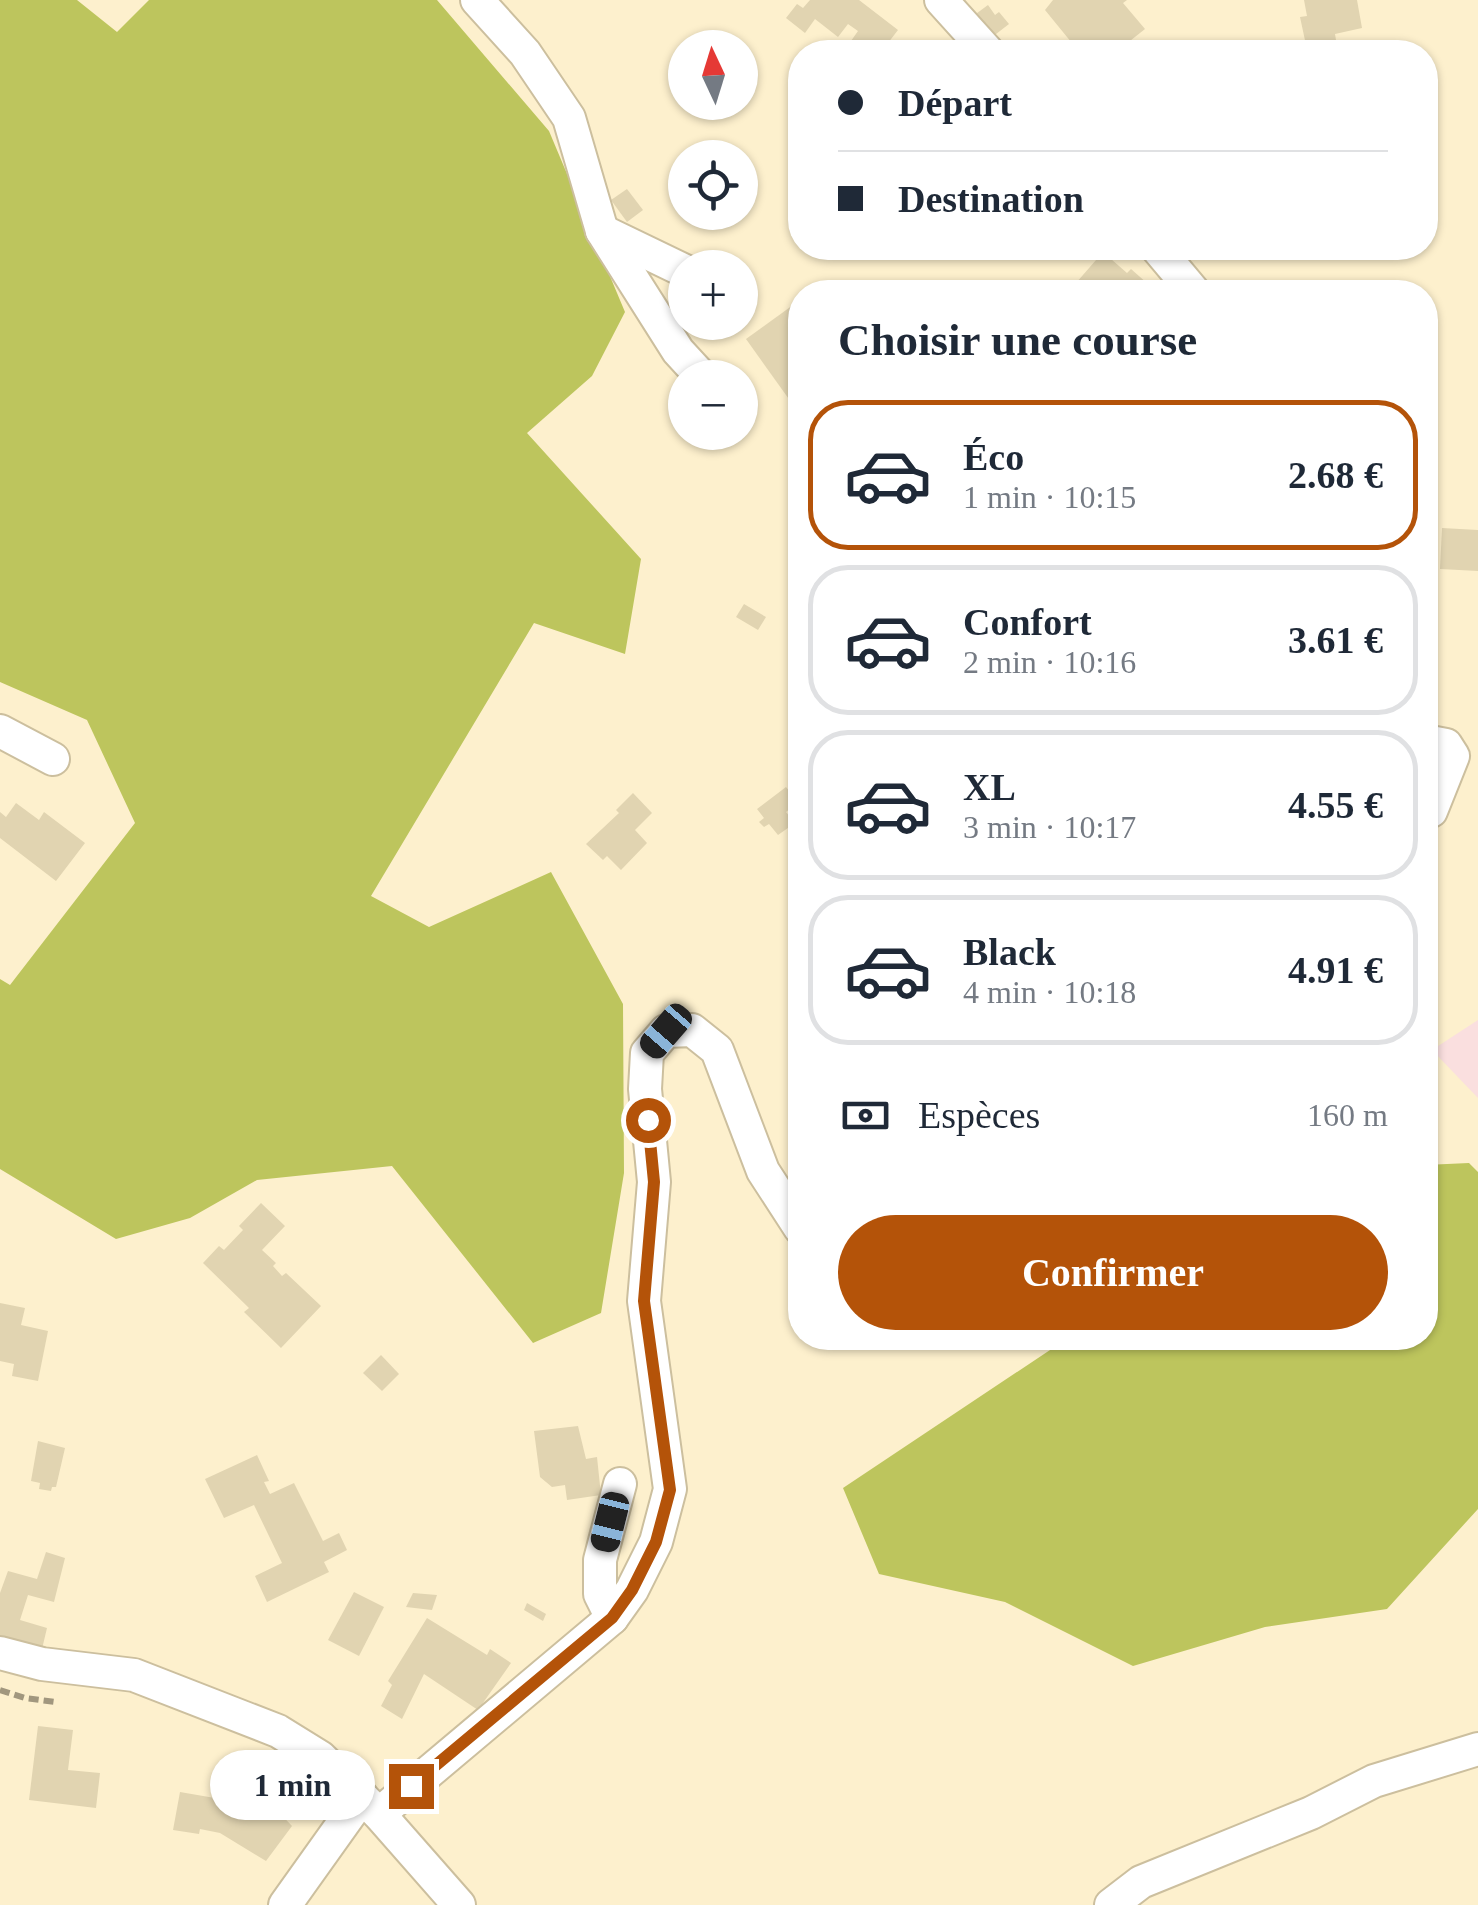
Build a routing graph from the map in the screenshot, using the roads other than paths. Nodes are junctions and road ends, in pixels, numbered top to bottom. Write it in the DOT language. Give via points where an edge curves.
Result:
graph roads {
  1 [pos="477,0"];
  2 [pos="942,0"];
  3 [pos="977,40"];
  4 [pos="602,232"];
  5 [pos="1167,260"];
  6 [pos="668,263"];
  7 [pos="1184,280"];
  8 [pos="686,360"];
  9 [pos="0,731"];
  10 [pos="1438,743"];
  11 [pos="53,759"];
  12 [pos="1438,794"];
  13 [pos="788,1209"];
  14 [pos="620,1484"];
  15 [pos="612,1618"];
  16 [pos="0,1653"];
  17 [pos="1478,1750"];
  18 [pos="371,1806"];
  19 [pos="285,1905"];
  20 [pos="458,1905"];
  21 [pos="1111,1905"];
  1 -- 4 [label="street" via="525,53 569,118"];
  2 -- 3 [label="street"];
  4 -- 6 [label="street"];
  4 -- 8 [label="street"];
  5 -- 7 [label="street"];
  9 -- 11 [label="street"];
  10 -- 12 [label="street" via="1453,756"];
  13 -- 15 [label="street" via="764,1171 718,1050 692,1030 666,1031 647,1053 654,1182 644,1301 670,1490 656,1542"];
  14 -- 15 [label="street" via="600,1560 600,1594"];
  15 -- 18 [label="street"];
  16 -- 18 [label="street" via="134,1675 278,1731 320,1757"];
  17 -- 21 [label="street" via="1374,1781 1142,1882"];
  18 -- 19 [label="street" via="340,1829"];
  18 -- 20 [label="street"];
}
